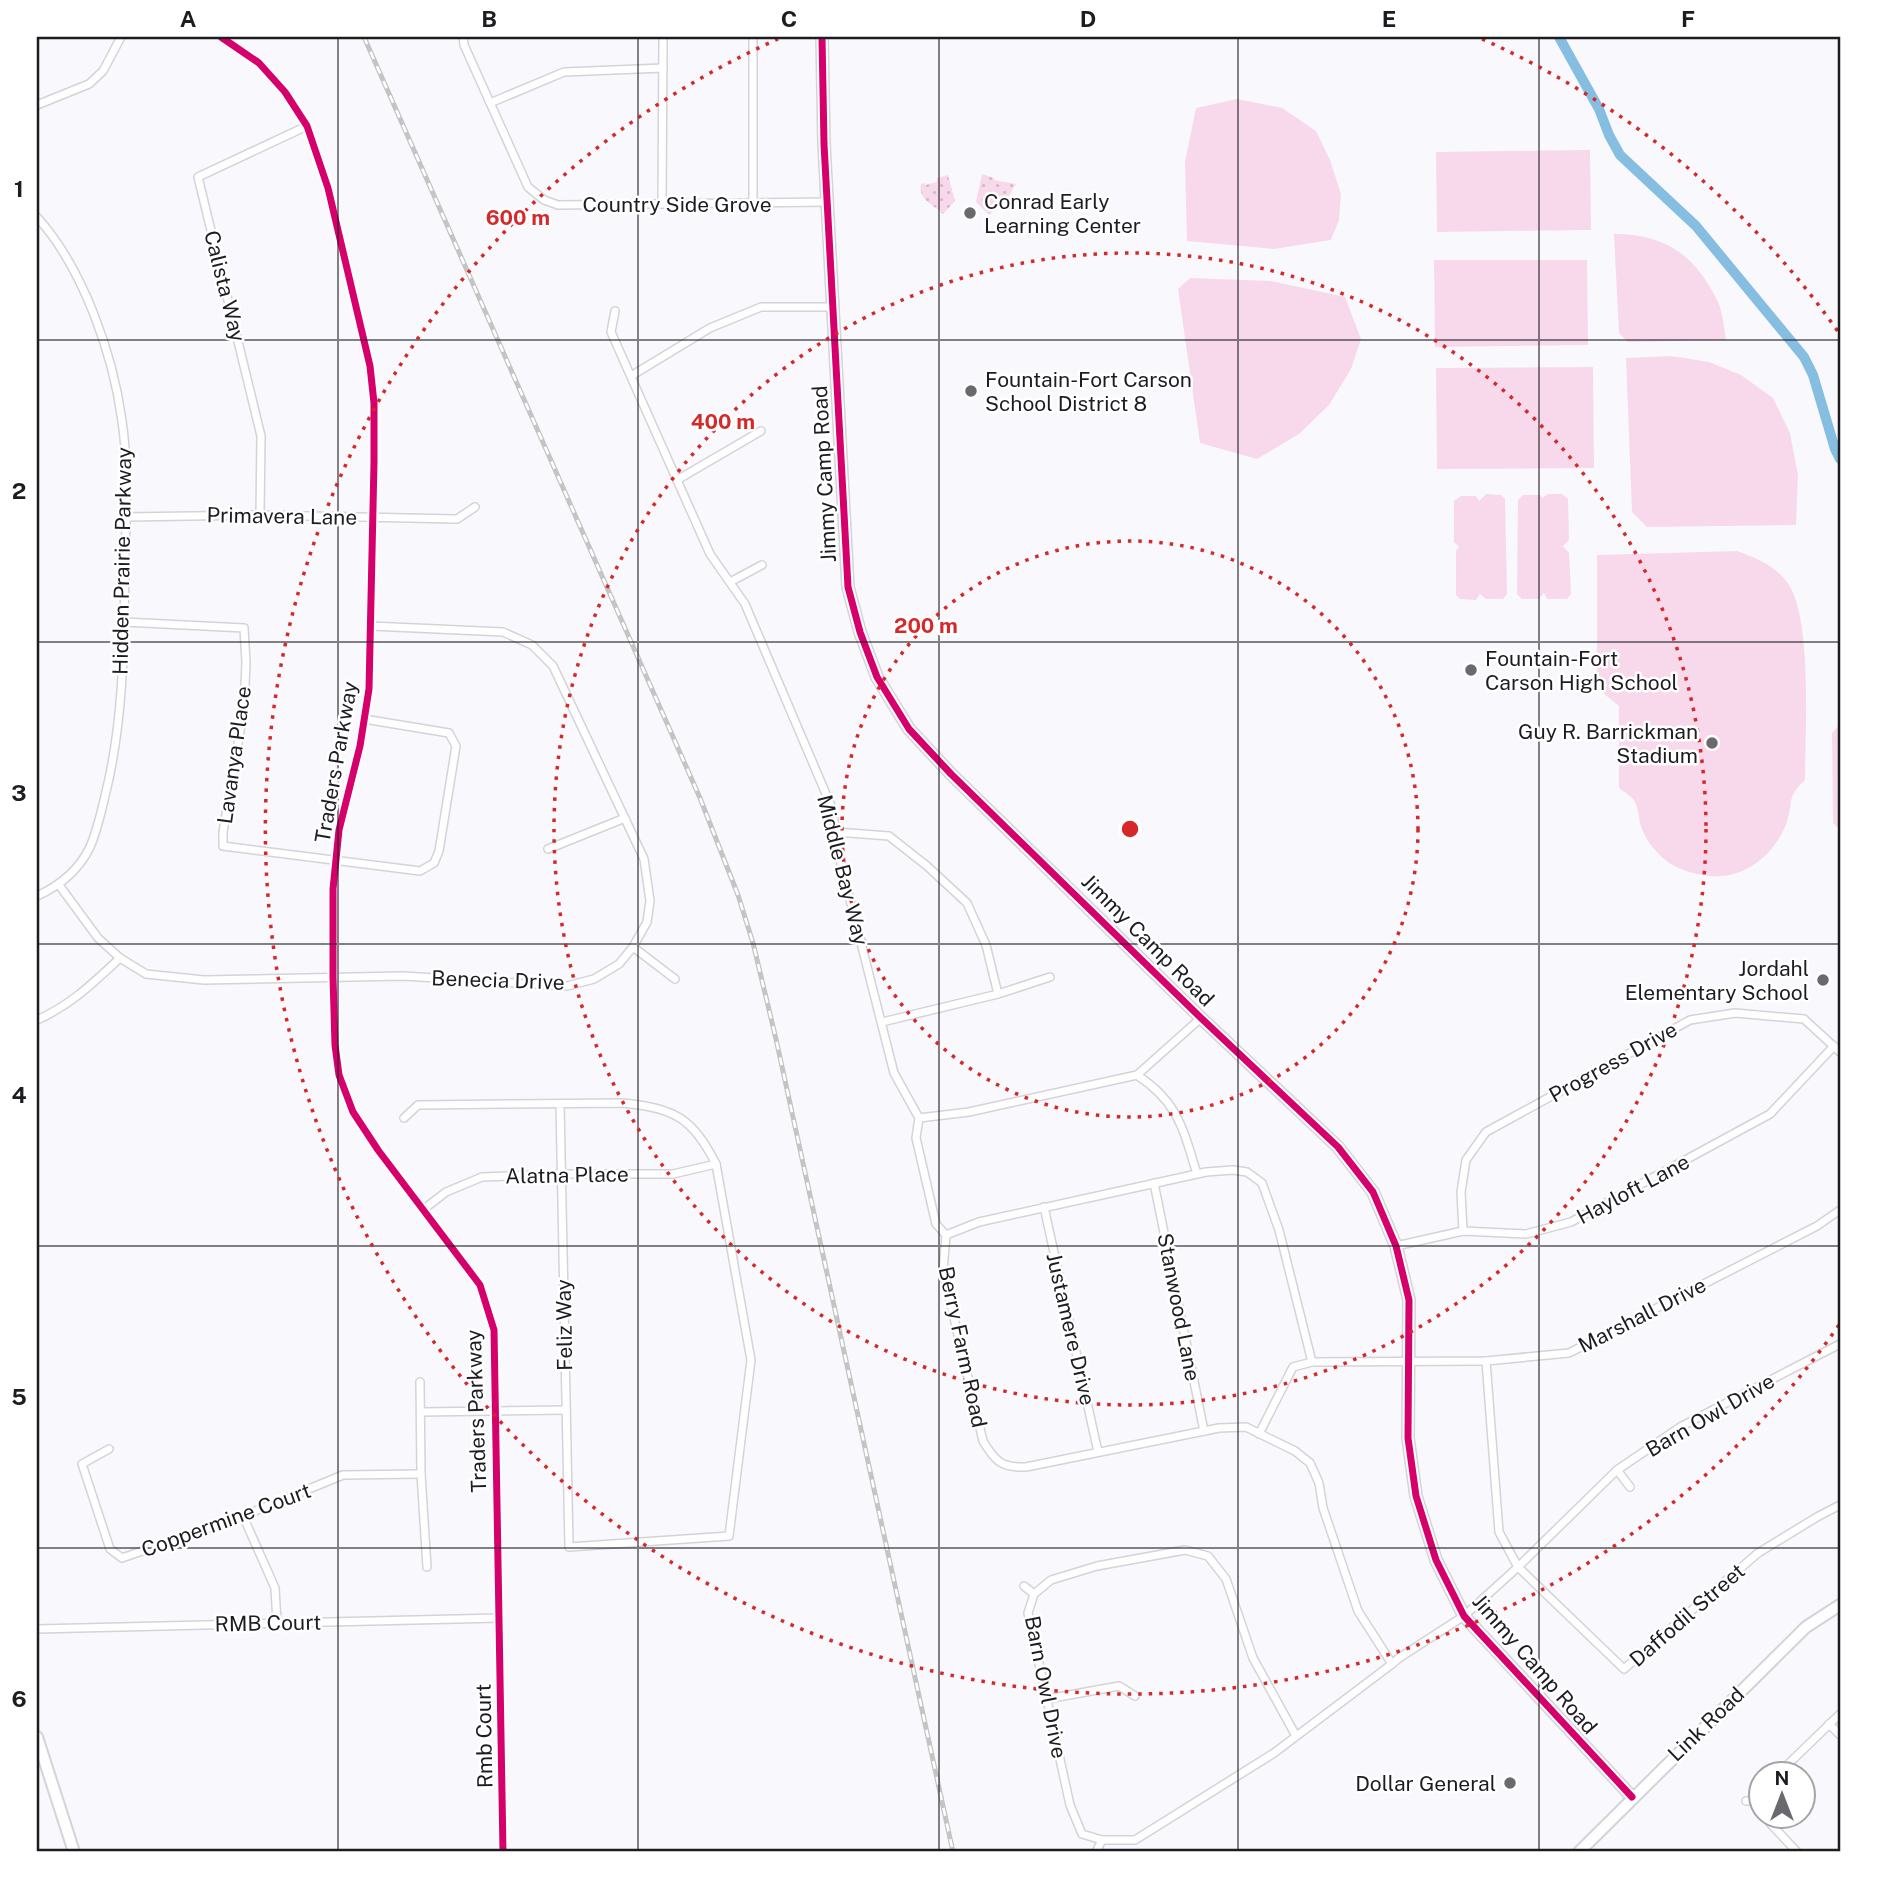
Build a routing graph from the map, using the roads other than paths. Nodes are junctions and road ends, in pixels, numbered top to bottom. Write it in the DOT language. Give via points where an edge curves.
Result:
graph roads {
  1 [pos="121,37"];
  2 [pos="221,37"];
  3 [pos="463,37"];
  4 [pos="663,37"];
  5 [pos="752,37"];
  6 [pos="822,37"];
  7 [pos="663,68"];
  8 [pos="490,103"];
  9 [pos="37,105"];
  10 [pos="307,126"];
  11 [pos="828,202"];
  12 [pos="753,203"];
  13 [pos="662,204"];
  14 [pos="37,217"];
  15 [pos="833,307"];
  16 [pos="615,311"];
  17 [pos="631,376"];
  18 [pos="761,431"];
  19 [pos="677,480"];
  20 [pos="475,507"];
  21 [pos="260,515"];
  22 [pos="126,517"];
  23 [pos="372,517"];
  24 [pos="762,565"];
  25 [pos="730,582"];
  26 [pos="124,622"];
  27 [pos="371,626"];
  28 [pos="364,719"];
  29 [pos="625,818"];
  30 [pos="836,832"];
  31 [pos="548,849"];
  32 [pos="336,862"];
  33 [pos="59,886"];
  34 [pos="37,897"];
  35 [pos="633,947"];
  36 [pos="120,958"];
  37 [pos="333,977"];
  38 [pos="1050,977"];
  39 [pos="675,979"];
  40 [pos="998,994"];
  41 [pos="1201,1018"];
  42 [pos="37,1020"];
  43 [pos="882,1022"];
  44 [pos="1837,1049"];
  45 [pos="1136,1075"];
  46 [pos="560,1104"];
  47 [pos="404,1118"];
  48 [pos="919,1118"];
  49 [pos="716,1164"];
  50 [pos="561,1174"];
  51 [pos="1198,1174"];
  52 [pos="1154,1184"];
  53 [pos="1044,1207"];
  54 [pos="425,1209"];
  55 [pos="1840,1210"];
  56 [pos="1463,1231"];
  57 [pos="946,1235"];
  58 [pos="1396,1245"];
  59 [pos="1840,1344"];
  60 [pos="1409,1360"];
  61 [pos="1486,1360"];
  62 [pos="1312,1362"];
  63 [pos="421,1382"];
  64 [pos="496,1410"];
  65 [pos="566,1410"];
  66 [pos="421,1412"];
  67 [pos="1204,1431"];
  68 [pos="1259,1434"];
  69 [pos="109,1449"];
  70 [pos="1098,1452"];
  71 [pos="1617,1470"];
  72 [pos="421,1474"];
  73 [pos="1630,1487"];
  74 [pos="1840,1505"];
  75 [pos="243,1516"];
  76 [pos="427,1567"];
  77 [pos="1518,1567"];
  78 [pos="1024,1586"];
  79 [pos="1034,1594"];
  80 [pos="1840,1605"];
  81 [pos="1464,1616"];
  82 [pos="499,1618"];
  83 [pos="277,1623"];
  84 [pos="37,1629"];
  85 [pos="1392,1664"];
  86 [pos="1135,1696"];
  87 [pos="1047,1699"];
  88 [pos="1840,1714"];
  89 [pos="1829,1724"];
  90 [pos="1840,1735"];
  91 [pos="37,1737"];
  92 [pos="1296,1737"];
  93 [pos="1793,1759"];
  94 [pos="1632,1797"];
  95 [pos="1776,1829"];
  96 [pos="1102,1840"];
  97 [pos="74,1852"];
  98 [pos="503,1852"];
  99 [pos="1096,1852"];
  100 [pos="1579,1852"];
  101 [pos="1797,1852"];
  1 -- 9 [label="street" via="103,71 89,83"];
  2 -- 10 [label="street, Traders Parkway" via="259,63"];
  3 -- 8 [label="street, Country Side Grove"];
  4 -- 7 [label="street"];
  5 -- 12 [label="street"];
  6 -- 11 [label="street, Jimmy Camp Road"];
  7 -- 8 [label="street" via="564,72"];
  7 -- 13 [label="street"];
  8 -- 13 [label="street, Country Side Grove" via="528,187 544,200 558,205"];
  10 -- 21 [label="street, Calista Way" via="198,177 261,436"];
  10 -- 23 [label="street, Traders Parkway" via="328,188 370,366 374,403"];
  11 -- 12 [label="street, Country Side Grove"];
  11 -- 15 [label="street, Jimmy Camp Road"];
  12 -- 13 [label="street, Country Side Grove"];
  14 -- 22 [label="street, Hidden Prairie Parkway" via="73,270 102,338 122,419"];
  15 -- 17 [label="street" via="761,307 709,328"];
  15 -- 41 [label="street, Jimmy Camp Road" via="848,587 877,677 909,729 951,774"];
  16 -- 17 [label="street, Middle Bay Way" via="611,332"];
  17 -- 19 [label="street, Middle Bay Way"];
  18 -- 19 [label="street"];
  19 -- 25 [label="street, Middle Bay Way" via="710,554"];
  20 -- 23 [label="street, Primavera Lane" via="457,519"];
  21 -- 22 [label="street, Primavera Lane"];
  21 -- 23 [label="street, Primavera Lane"];
  22 -- 26 [label="street, Hidden Prairie Parkway"];
  23 -- 27 [label="street, Traders Parkway"];
  24 -- 25 [label="street"];
  25 -- 30 [label="street, Middle Bay Way" via="745,604 832,808"];
  26 -- 32 [label="street, Lavanya Place" via="244,628 244,708 223,846"];
  26 -- 33 [label="street, Hidden Prairie Parkway" via="113,764 98,826 89,849"];
  27 -- 28 [label="street, Traders Parkway"];
  27 -- 29 [label="street, Benecia Drive" via="503,632 532,646 553,666"];
  28 -- 32 [label="street, Traders Parkway"];
  28 -- 32 [label="street" via="449,733 456,746 439,851 434,863 420,871"];
  29 -- 31 [label="street"];
  29 -- 35 [label="street, Benecia Drive" via="644,859 650,901 647,922"];
  30 -- 40 [label="street" via="889,836 967,903 986,945"];
  30 -- 43 [label="street, Middle Bay Way"];
  32 -- 37 [label="street, Traders Parkway"];
  33 -- 34 [label="street, Hidden Prairie Parkway"];
  33 -- 36 [label="street, Benecia Drive" via="98,938"];
  35 -- 37 [label="street, Benecia Drive" via="619,964 594,979 567,986 402,976"];
  35 -- 39 [label="street"];
  36 -- 37 [label="street, Benecia Drive" via="146,974 204,981"];
  36 -- 42 [label="street" via="75,999"];
  37 -- 54 [label="street, Traders Parkway" via="339,1075 353,1112"];
  38 -- 40 [label="street"];
  40 -- 43 [label="street"];
  41 -- 45 [label="street"];
  41 -- 58 [label="street, Jimmy Camp Road" via="1338,1147 1373,1192"];
  43 -- 48 [label="street, Middle Bay Way" via="894,1073"];
  44 -- 56 [label="street, Hayloft Lane" via="1770,1114 1571,1223 1526,1234"];
  44 -- 56 [label="street, Progress Drive" via="1804,1020 1735,1013 1690,1020 1486,1132 1466,1160 1461,1192"];
  45 -- 48 [label="street" via="969,1112"];
  45 -- 51 [label="street" via="1155,1087 1181,1121"];
  46 -- 47 [label="street" via="418,1105"];
  46 -- 49 [label="street" via="656,1106 684,1118 705,1141"];
  46 -- 50 [label="street, Feliz Way"];
  48 -- 57 [label="street" via="916,1138 936,1224"];
  49 -- 50 [label="street, Alatna Place" via="673,1174"];
  49 -- 65 [label="street, Feliz Way" via="751,1360 729,1536 569,1547"];
  50 -- 54 [label="street, Alatna Place" via="482,1177 446,1192"];
  50 -- 65 [label="street, Feliz Way"];
  51 -- 52 [label="street, Berry Farm Road"];
  51 -- 62 [label="street, Berry Farm Road" via="1247,1172 1262,1184 1279,1230"];
  52 -- 53 [label="street, Berry Farm Road"];
  52 -- 67 [label="street, Stanwood Lane"];
  53 -- 57 [label="street, Berry Farm Road"];
  53 -- 70 [label="street, Justamere Drive"];
  54 -- 64 [label="street, Traders Parkway" via="480,1285 494,1331"];
  55 -- 61 [label="street, Marshall Drive" via="1569,1353"];
  56 -- 58 [label="street, Hayloft Lane"];
  57 -- 70 [label="street, Berry Farm Road" via="943,1271 983,1440 993,1457 1009,1468"];
  58 -- 60 [label="street, Jimmy Camp Road" via="1409,1300"];
  59 -- 71 [label="street, Barn Owl Drive" via="1682,1426"];
  60 -- 61 [label="street, Marshall Drive"];
  60 -- 62 [label="street, Marshall Drive"];
  60 -- 81 [label="street, Jimmy Camp Road" via="1408,1438 1416,1496 1436,1560"];
  61 -- 77 [label="street, Daffodil Street" via="1499,1532"];
  62 -- 68 [label="street" via="1293,1367"];
  63 -- 66 [label="street"];
  64 -- 65 [label="street"];
  64 -- 66 [label="street"];
  64 -- 82 [label="street, Traders Parkway"];
  66 -- 72 [label="street"];
  67 -- 68 [label="street, Berry Farm Road" via="1246,1427"];
  67 -- 70 [label="street, Berry Farm Road"];
  68 -- 85 [label="street, Berry Farm Road" via="1310,1463 1358,1611"];
  69 -- 75 [label="street, Coppermine Court" via="82,1464 110,1549 121,1558"];
  71 -- 73 [label="street"];
  71 -- 77 [label="street, Barn Owl Drive"];
  72 -- 75 [label="street, Coppermine Court" via="343,1475"];
  72 -- 76 [label="street"];
  74 -- 77 [label="street, Daffodil Street" via="1758,1553 1624,1669"];
  75 -- 83 [label="street" via="275,1588"];
  77 -- 81 [label="street, Barn Owl Drive"];
  78 -- 79 [label="street"];
  79 -- 87 [label="street, Barn Owl Drive" via="1028,1613"];
  79 -- 92 [label="street, Barn Owl Drive" via="1051,1580 1097,1566 1185,1550 1208,1556 1226,1578 1253,1658"];
  80 -- 94 [label="street, Link Road" via="1806,1627"];
  81 -- 85 [label="street, Barn Owl Drive"];
  81 -- 94 [label="street, Jimmy Camp Road"];
  82 -- 83 [label="street, RMB Court"];
  82 -- 98 [label="street, Rmb Court"];
  83 -- 84 [label="street, RMB Court"];
  85 -- 92 [label="street, Barn Owl Drive"];
  86 -- 87 [label="street" via="1119,1686"];
  87 -- 96 [label="street, Barn Owl Drive" via="1070,1805 1082,1834"];
  88 -- 89 [label="street"];
  89 -- 90 [label="street"];
  89 -- 93 [label="street"];
  91 -- 97 [label="street"];
  92 -- 96 [label="street, Barn Owl Drive" via="1135,1840"];
  94 -- 100 [label="street, Link Road"];
  95 -- 101 [label="street"];
  96 -- 99 [label="street"];
}
